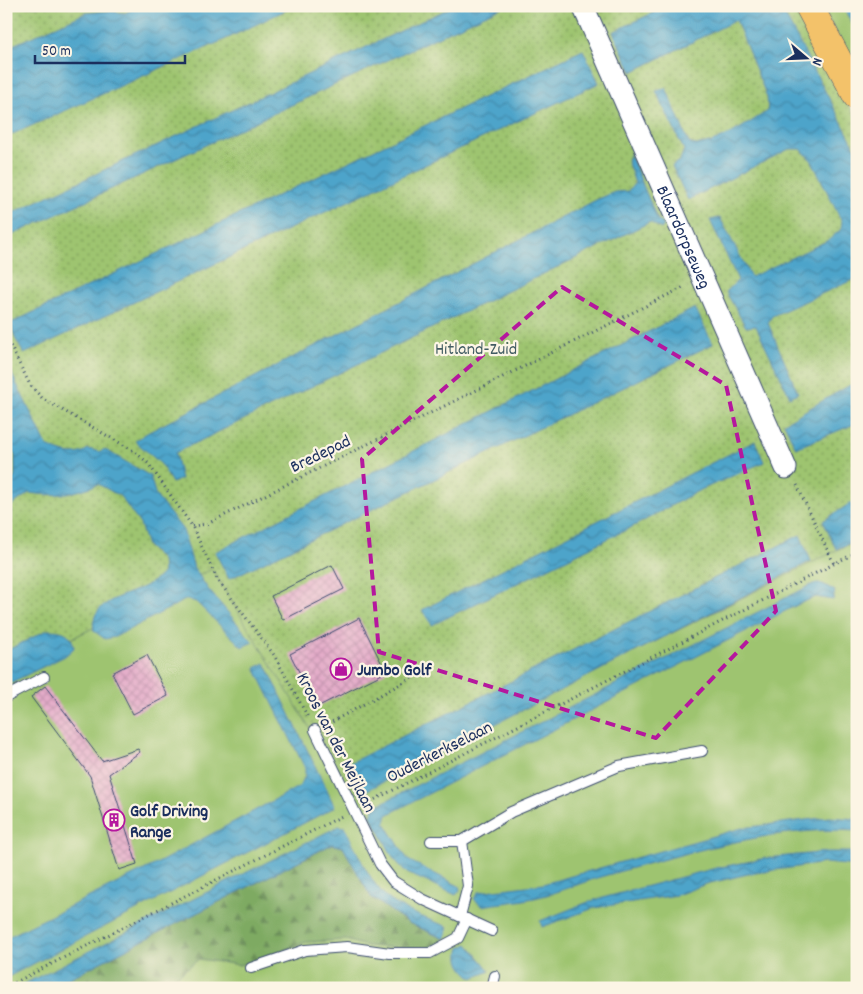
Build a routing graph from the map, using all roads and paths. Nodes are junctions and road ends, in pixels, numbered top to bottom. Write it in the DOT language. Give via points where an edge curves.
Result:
graph roads {
  1 [pos="583,6"];
  2 [pos="808,6"];
  3 [pos="857,96"];
  4 [pos="702,278"];
  5 [pos="6,337"];
  6 [pos="786,468"];
  7 [pos="192,526"];
  8 [pos="857,552"];
  9 [pos="834,564"];
  10 [pos="413,677"];
  11 [pos="44,678"];
  12 [pos="6,696"];
  13 [pos="315,730"];
  14 [pos="702,751"];
  15 [pos="354,810"];
  16 [pos="431,841"];
  17 [pos="462,841"];
  18 [pos="463,917"];
  19 [pos="492,931"];
  20 [pos="251,968"];
  21 [pos="495,976"];
  22 [pos="6,986"];
  23 [pos="492,988"];
  1 -- 4 [label="street, Blaardorpseweg"];
  2 -- 3 [label="main road"];
  4 -- 6 [label="street, Blaardorpseweg"];
  4 -- 7 [label="path, Bredepad" via="207,524"];
  5 -- 7 [label="path" via="30,386 43,398 134,451 148,463"];
  6 -- 9 [label="path" via="800,489"];
  7 -- 13 [label="path, Kroos van der Meijlaan" via="217,579 274,656"];
  8 -- 9 [label="path, Ouderkerkselaan"];
  9 -- 15 [label="path, Ouderkerkselaan"];
  10 -- 13 [label="path"];
  11 -- 12 [label="lane"];
  13 -- 15 [label="lane, Kroos van der Meijlaan"];
  14 -- 17 [label="lane" via="619,766 511,812"];
  15 -- 18 [label="lane, Kroos van der Meijlaan" via="380,864 393,881 422,899"];
  15 -- 22 [label="path, Ouderkerkselaan"];
  16 -- 17 [label="lane"];
  17 -- 18 [label="lane" via="468,886"];
  18 -- 19 [label="lane, Kroos van der Meijlaan"];
  18 -- 20 [label="lane" via="458,938 430,953 390,953 347,947 305,950"];
  21 -- 23 [label="lane"];
}
